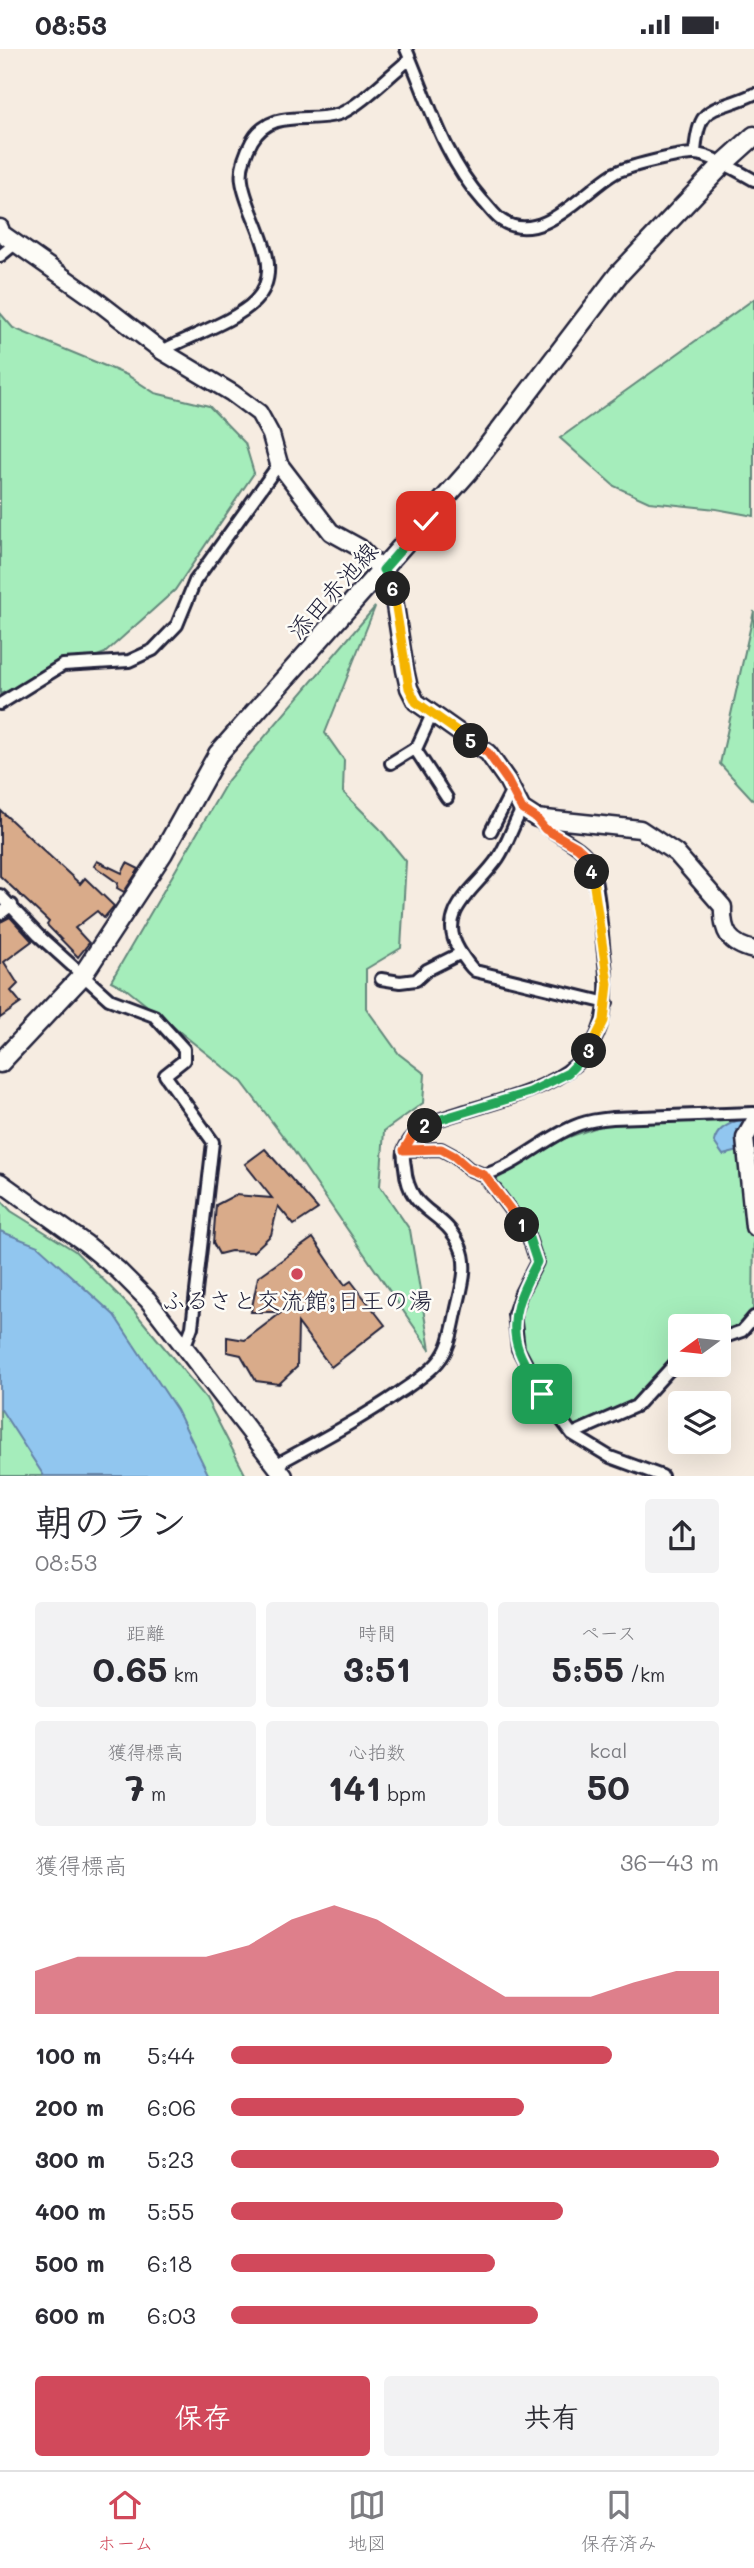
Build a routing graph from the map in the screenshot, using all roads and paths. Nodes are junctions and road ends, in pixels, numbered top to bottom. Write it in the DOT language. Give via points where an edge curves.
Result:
graph roads {
  1 [pos="408,54"];
  2 [pos="754,94"];
  3 [pos="754,136"];
  4 [pos="695,154"];
  5 [pos="723,164"];
  6 [pos="754,180"];
  7 [pos="0,227"];
  8 [pos="16,243"];
  9 [pos="0,256"];
  10 [pos="162,351"];
  11 [pos="279,464"];
  12 [pos="383,570"];
  13 [pos="0,704"];
  14 [pos="432,714"];
  15 [pos="415,749"];
  16 [pos="391,763"];
  17 [pos="512,790"];
  18 [pos="447,798"];
  19 [pos="529,814"];
  20 [pos="491,831"];
  21 [pos="0,895"];
  22 [pos="12,905"];
  23 [pos="0,914"];
  24 [pos="754,950"];
  25 [pos="461,953"];
  26 [pos="82,976"];
  27 [pos="381,979"];
  28 [pos="607,1003"];
  29 [pos="0,1063"];
  30 [pos="754,1113"];
  31 [pos="754,1122"];
  32 [pos="404,1150"];
  33 [pos="484,1175"];
  34 [pos="0,1182"];
  35 [pos="754,1227"];
  36 [pos="754,1317"];
  37 [pos="732,1334"];
  38 [pos="184,1348"];
  39 [pos="668,1371"];
  40 [pos="572,1434"];
  41 [pos="280,1470"];
  42 [pos="662,1476"];
  1 -- 4 [label="street" via="432,120 465,177 509,224 526,226 558,217 624,168"];
  1 -- 10 [label="street" via="346,111 274,120 252,140 243,162 242,181 269,268 265,286 241,312"];
  2 -- 4 [label="street" via="701,117"];
  3 -- 5 [label="main road, 添田赤池線"];
  4 -- 5 [label="street"];
  5 -- 6 [label="street"];
  5 -- 12 [label="main road, 添田赤池線" via="618,275 490,445"];
  7 -- 8 [label="street" via="1,233"];
  8 -- 9 [label="street"];
  8 -- 10 [label="street"];
  10 -- 11 [label="street" via="259,413"];
  11 -- 12 [label="street" via="331,532 360,548"];
  11 -- 13 [label="street" via="195,580 177,625 153,650 130,661 63,665"];
  12 -- 14 [label="street" via="391,580 409,688 416,702"];
  12 -- 26 [label="main road, 添田赤池線" via="218,754 163,853"];
  14 -- 15 [label="street"];
  14 -- 17 [label="street" via="488,753"];
  15 -- 16 [label="street"];
  15 -- 18 [label="street"];
  17 -- 19 [label="street"];
  17 -- 20 [label="street"];
  19 -- 24 [label="street" via="640,829 676,853 723,907 722,923 728,936"];
  19 -- 25 [label="street" via="452,916 450,928"];
  19 -- 28 [label="street" via="589,858"];
  21 -- 22 [label="street"];
  22 -- 23 [label="street"];
  22 -- 26 [label="street"];
  25 -- 27 [label="street" via="416,980"];
  25 -- 28 [label="street" via="475,971"];
  26 -- 29 [label="main road, 添田赤池線"];
  26 -- 38 [label="street" via="109,999 154,1016 184,1049 184,1061 165,1075 213,1143 192,1327"];
  28 -- 32 [label="street" via="592,1048 568,1073 530,1092 432,1122 414,1133"];
  30 -- 33 [label="street" via="592,1121 500,1171"];
  31 -- 35 [label="street" via="745,1138"];
  32 -- 33 [label="street" via="441,1149"];
  32 -- 41 [label="street" via="406,1179 415,1201 448,1225 464,1259 448,1347 437,1364 383,1404"];
  33 -- 40 [label="street" via="527,1232 537,1262 514,1314 518,1349 542,1394"];
  34 -- 38 [label="street" via="118,1270 148,1300"];
  36 -- 37 [label="street"];
  38 -- 41 [label="street"];
  39 -- 40 [label="street" via="636,1406"];
  40 -- 42 [label="street" via="610,1457"];
}
